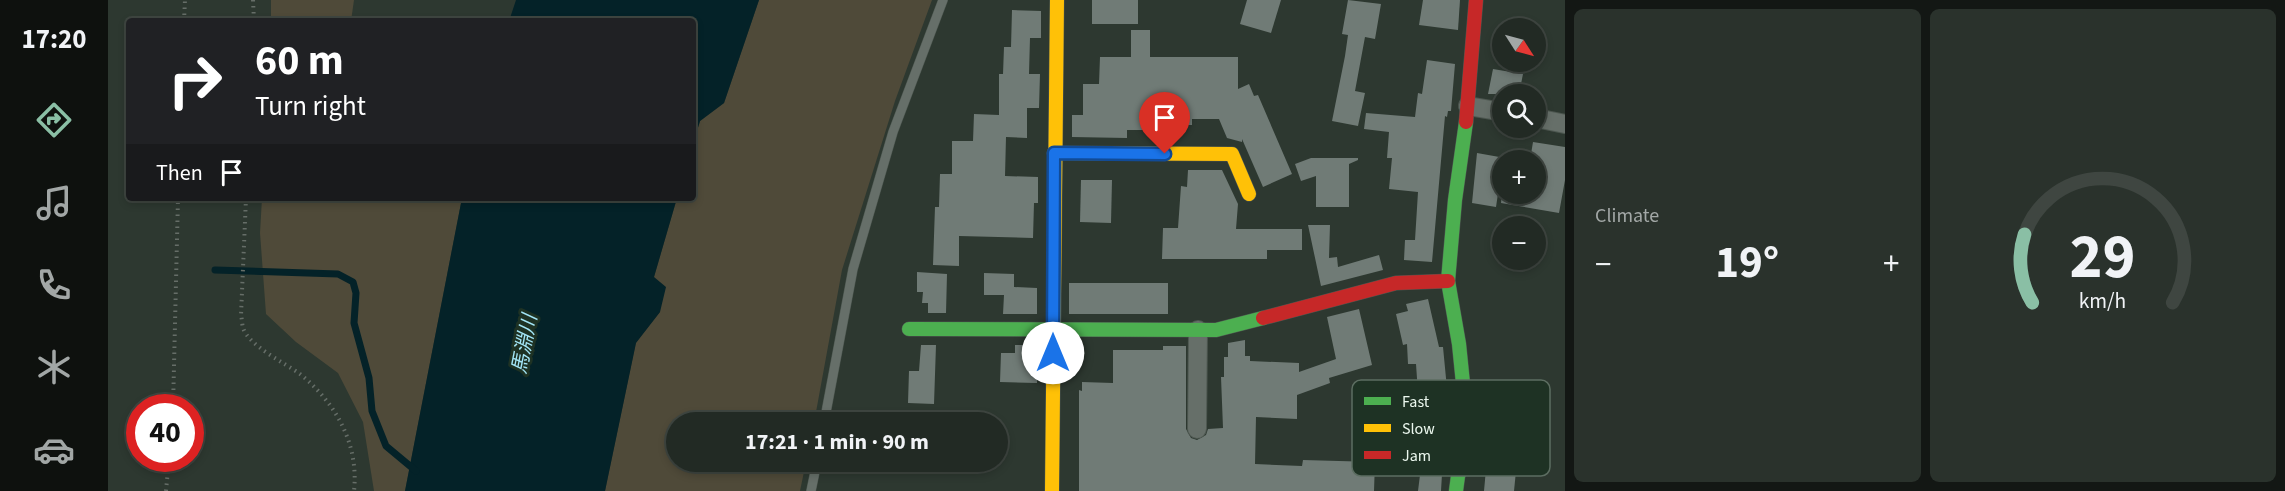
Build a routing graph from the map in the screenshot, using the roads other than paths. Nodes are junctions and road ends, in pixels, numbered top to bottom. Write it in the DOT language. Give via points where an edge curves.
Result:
graph roads {
  1 [pos="943,0"];
  2 [pos="1058,0"];
  3 [pos="1476,0"];
  4 [pos="1468,106"];
  5 [pos="1492,110"];
  6 [pos="1546,120"];
  7 [pos="1565,124"];
  8 [pos="1054,153"];
  9 [pos="1249,194"];
  10 [pos="1448,281"];
  11 [pos="909,329"];
  12 [pos="1053,330"];
  13 [pos="1198,330"];
  14 [pos="1463,380"];
  15 [pos="826,412"];
  16 [pos="1197,429"];
  17 [pos="815,472"];
  18 [pos="1458,476"];
  19 [pos="811,491"];
  20 [pos="1052,491"];
  21 [pos="1456,491"];
  1 -- 15 [label="lane" via="893,132 853,269"];
  2 -- 8 [label="street"];
  3 -- 4 [label="street"];
  4 -- 5 [label="street"];
  4 -- 10 [label="street"];
  6 -- 7 [label="street"];
  8 -- 9 [label="street" via="1232,154"];
  8 -- 12 [label="street"];
  10 -- 13 [label="street" via="1396,283 1216,330"];
  10 -- 14 [label="street"];
  11 -- 12 [label="street"];
  12 -- 13 [label="street"];
  12 -- 20 [label="street"];
  13 -- 16 [label="street"];
  17 -- 19 [label="lane"];
  18 -- 21 [label="street"];
}
